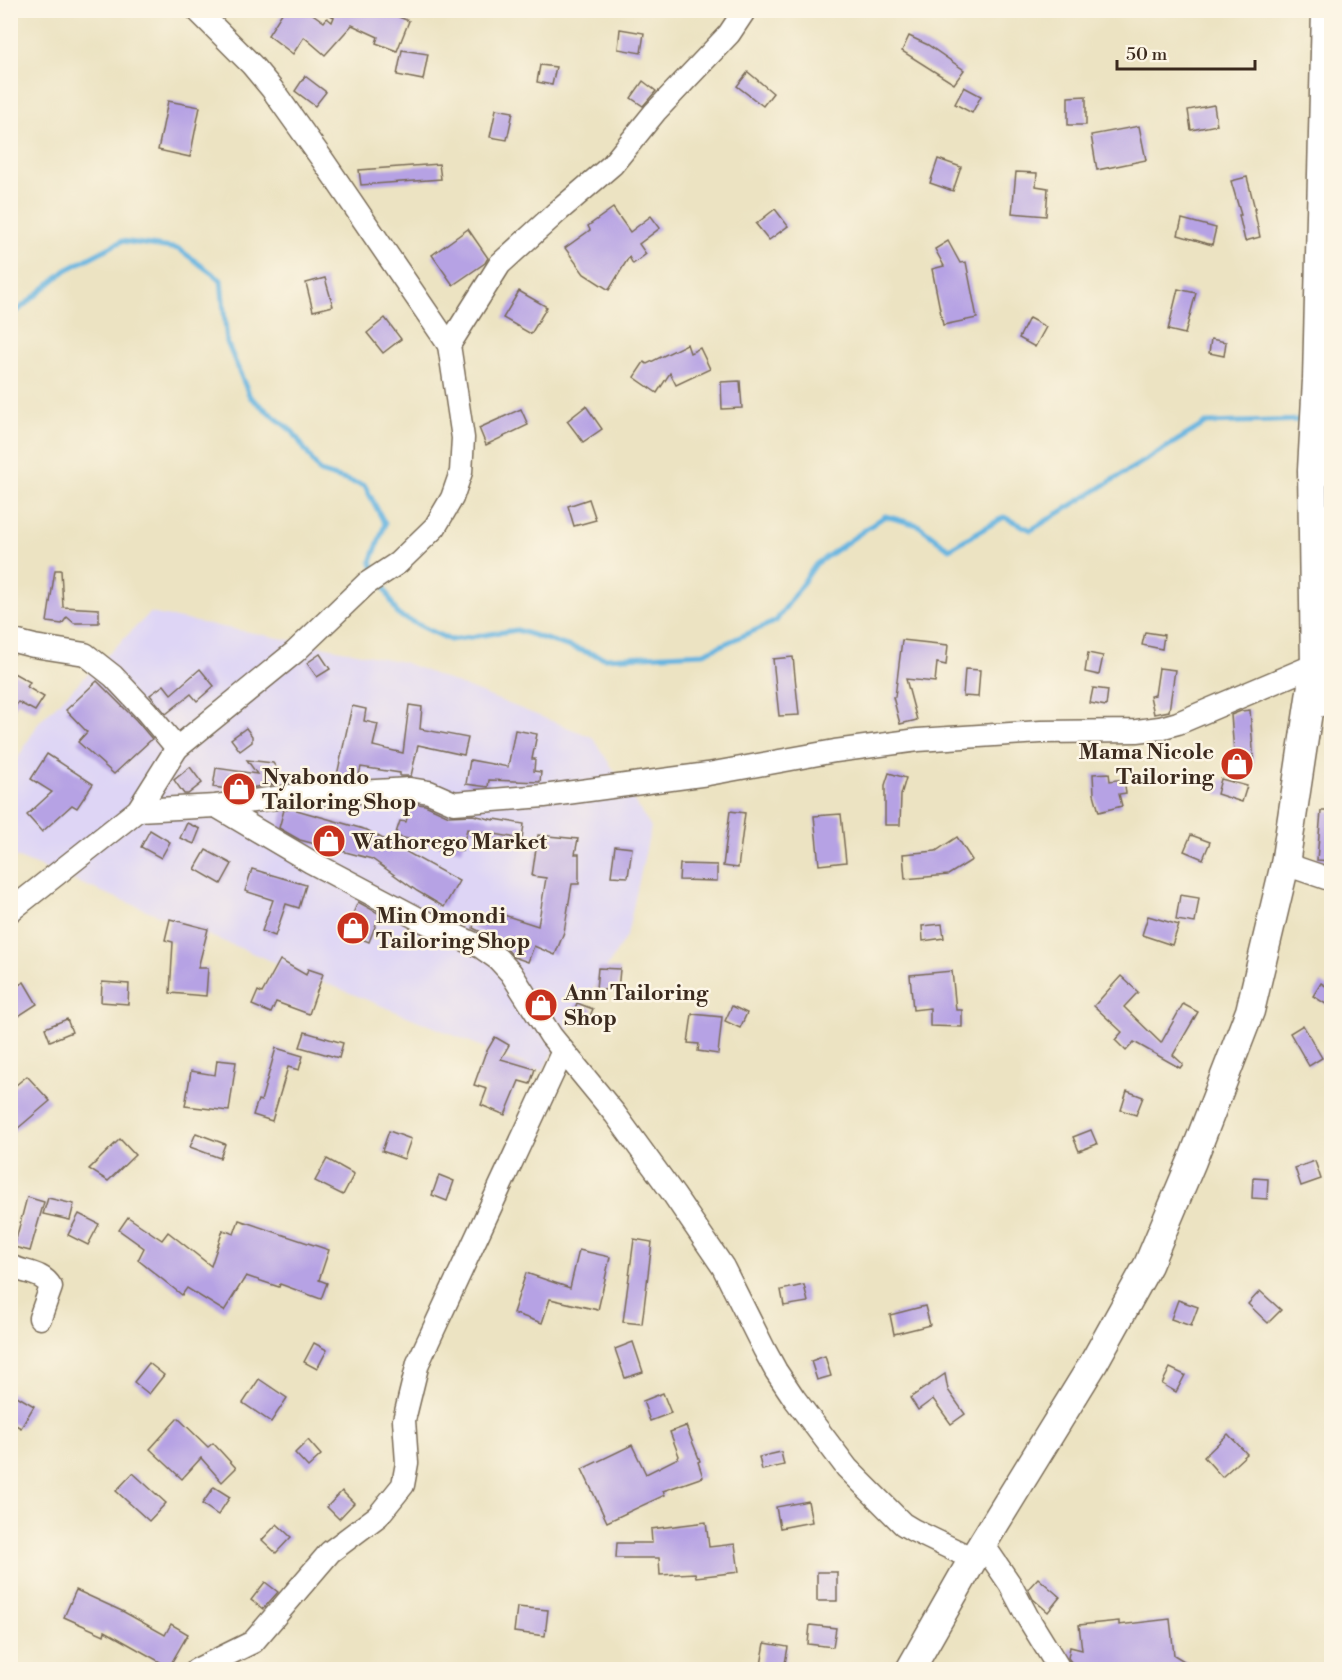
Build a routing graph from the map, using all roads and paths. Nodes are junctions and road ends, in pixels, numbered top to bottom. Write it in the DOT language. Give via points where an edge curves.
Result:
graph roads {
  1 [pos="745,10"];
  2 [pos="1326,10"];
  3 [pos="200,12"];
  4 [pos="449,345"];
  5 [pos="10,640"];
  6 [pos="1311,687"];
  7 [pos="177,748"];
  8 [pos="216,806"];
  9 [pos="138,810"];
  10 [pos="1285,864"];
  11 [pos="1332,880"];
  12 [pos="10,911"];
  13 [pos="563,1051"];
  14 [pos="10,1266"];
  15 [pos="40,1317"];
  16 [pos="977,1551"];
  17 [pos="196,1670"];
  18 [pos="910,1670"];
  19 [pos="1060,1670"];
  1 -- 4 [label="street" via="729,34 655,112 612,165 500,264"];
  2 -- 6 [label="main road" via="1312,470"];
  3 -- 4 [label="street" via="272,89"];
  4 -- 7 [label="street" via="463,438 461,472 435,527 398,563 366,584 295,652"];
  5 -- 7 [label="street" via="85,654 113,676"];
  6 -- 8 [label="street" via="1161,728 918,740 544,796 454,803 410,789 290,796"];
  6 -- 10 [label="main road"];
  7 -- 9 [label="street"];
  8 -- 9 [label="street"];
  8 -- 13 [label="street" via="311,862 498,959"];
  9 -- 12 [label="street"];
  10 -- 11 [label="street"];
  10 -- 16 [label="main road" via="1250,1011 1148,1265 1093,1364"];
  13 -- 16 [label="street" via="615,1114 723,1267 776,1371 847,1468 903,1524"];
  13 -- 17 [label="street" via="418,1363 404,1420 407,1463 403,1485 378,1516 330,1552 253,1642"];
  14 -- 15 [label="street" via="40,1276 51,1287"];
  16 -- 18 [label="main road"];
  16 -- 19 [label="street" via="1010,1584"];
}
